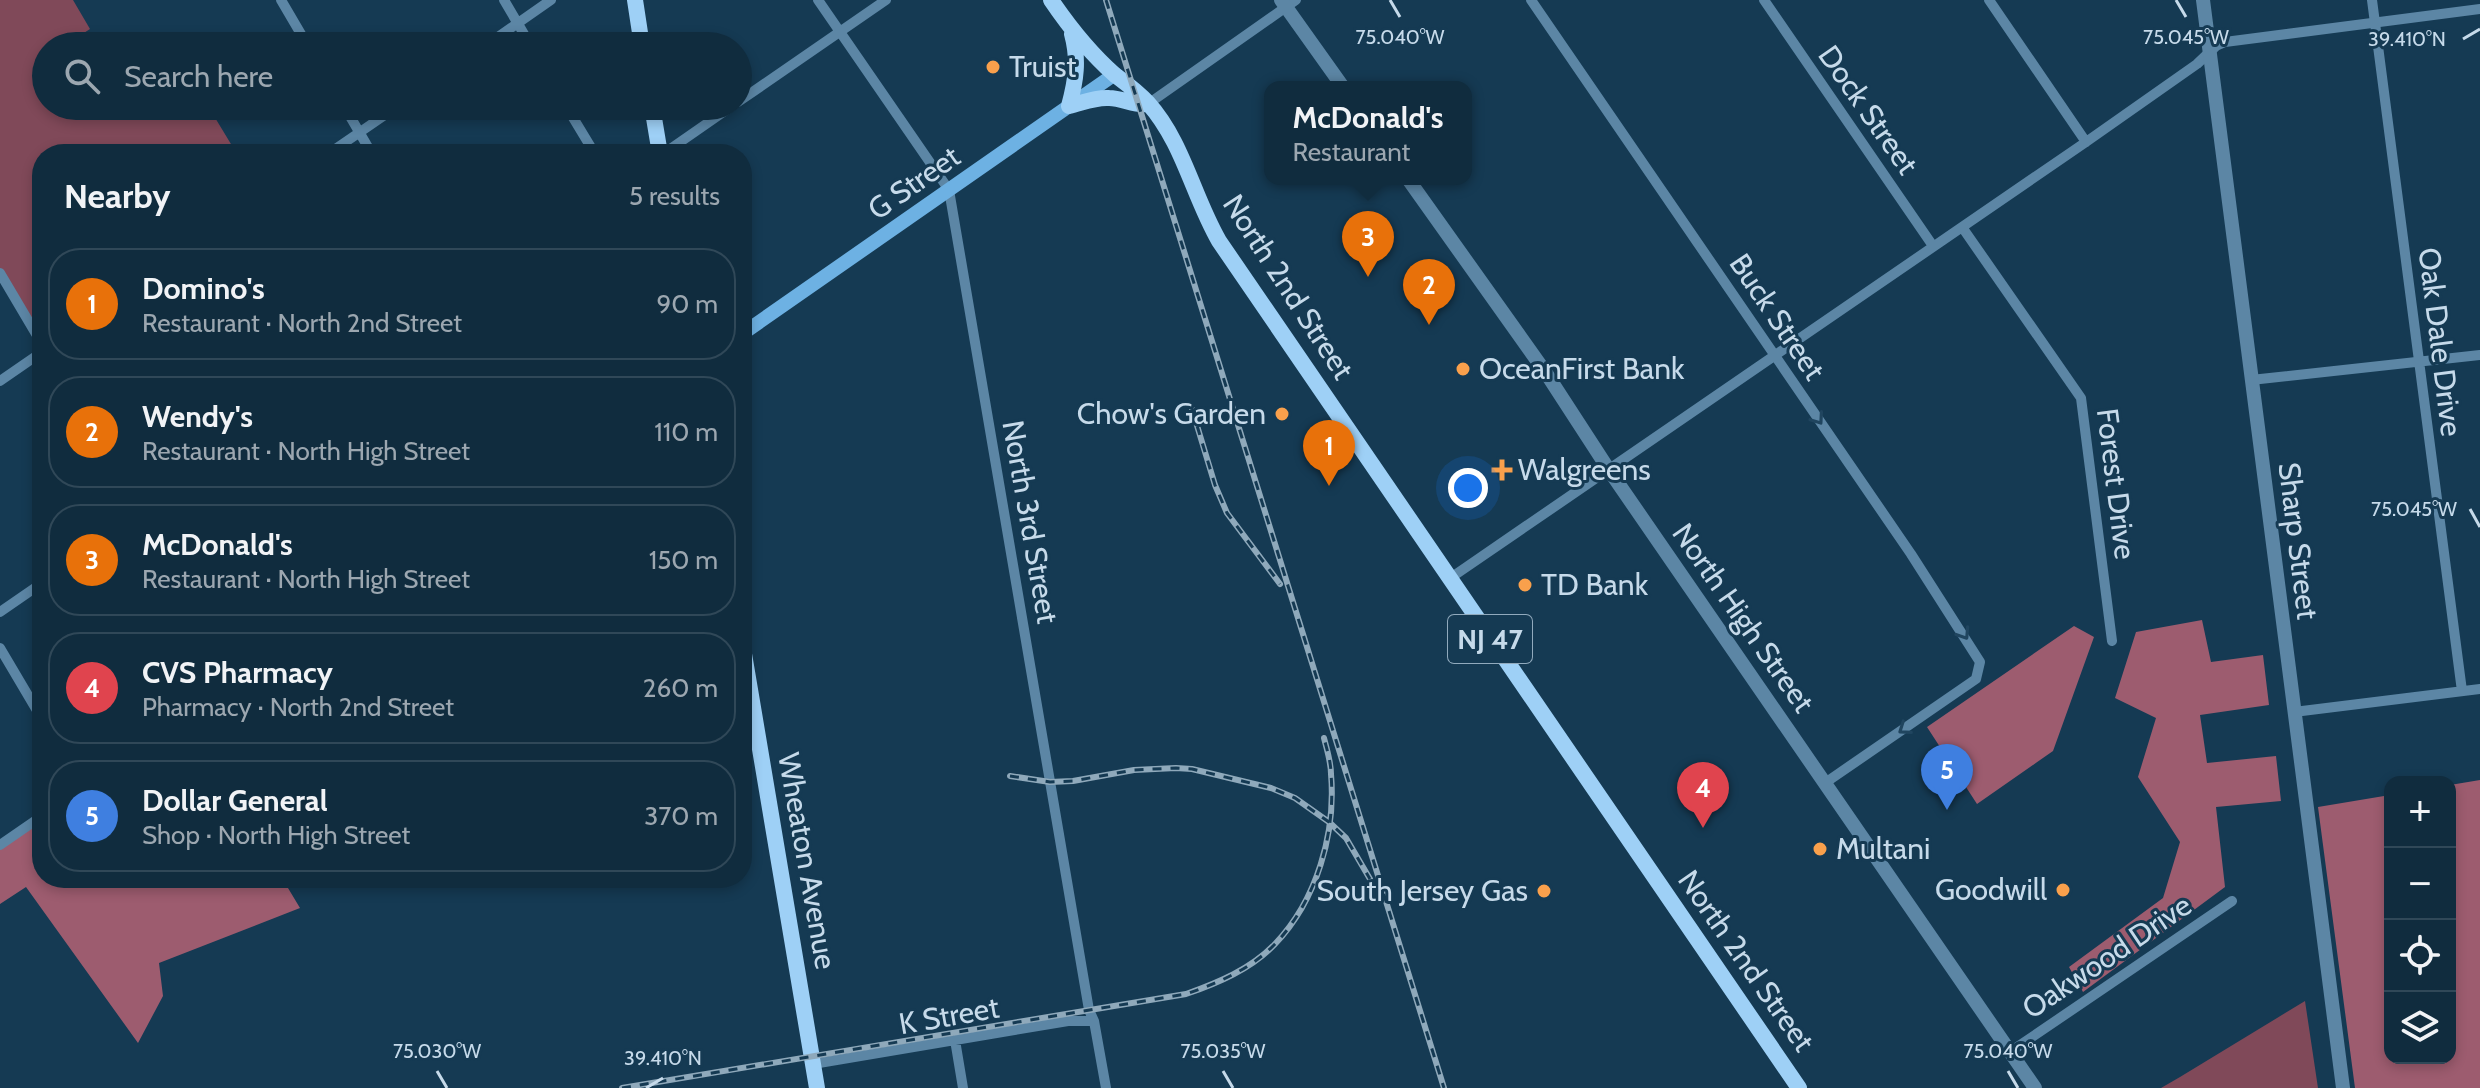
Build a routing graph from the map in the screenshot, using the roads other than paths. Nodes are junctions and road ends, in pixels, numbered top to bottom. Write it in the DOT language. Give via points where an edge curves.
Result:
graph roads {
  1 [pos="281,0"];
  2 [pos="504,0"];
  3 [pos="551,0"];
  4 [pos="635,0"];
  5 [pos="818,0"];
  6 [pos="886,0"];
  7 [pos="1051,0"];
  8 [pos="1531,0"];
  9 [pos="1764,0"];
  10 [pos="2203,0"];
  11 [pos="2372,0"];
  12 [pos="1992,1"];
  13 [pos="1288,2"];
  14 [pos="2480,9"];
  15 [pos="2375,22"];
  16 [pos="518,24"];
  17 [pos="1070,28"];
  18 [pos="300,32"];
  19 [pos="506,32"];
  20 [pos="523,32"];
  21 [pos="640,32"];
  22 [pos="840,32"];
  23 [pos="2209,52"];
  24 [pos="1115,74"];
  25 [pos="1339,81"];
  26 [pos="752,92"];
  27 [pos="1148,104"];
  28 [pos="1069,106"];
  29 [pos="352,120"];
  30 [pos="378,120"];
  31 [pos="574,120"];
  32 [pos="655,120"];
  33 [pos="712,120"];
  34 [pos="359,133"];
  35 [pos="2086,142"];
  36 [pos="343,144"];
  37 [pos="366,144"];
  38 [pos="589,144"];
  39 [pos="660,144"];
  40 [pos="677,144"];
  41 [pos="1412,185"];
  42 [pos="949,190"];
  43 [pos="1962,227"];
  44 [pos="1933,246"];
  45 [pos="0,273"];
  46 [pos="32,327"];
  47 [pos="752,327"];
  48 [pos="1773,355"];
  49 [pos="2480,355"];
  50 [pos="32,359"];
  51 [pos="2418,363"];
  52 [pos="2251,380"];
  53 [pos="0,381"];
  54 [pos="1609,470"];
  55 [pos="1449,579"];
  56 [pos="32,590"];
  57 [pos="0,612"];
  58 [pos="2112,641"];
  59 [pos="0,648"];
  60 [pos="2480,689"];
  61 [pos="2462,691"];
  62 [pos="752,701"];
  63 [pos="32,702"];
  64 [pos="2294,712"];
  65 [pos="1825,783"];
  66 [pos="32,823"];
  67 [pos="0,845"];
  68 [pos="2232,901"];
  69 [pos="1094,1021"];
  70 [pos="955,1040"];
  71 [pos="2010,1052"];
  72 [pos="813,1064"];
  73 [pos="817,1088"];
  74 [pos="963,1088"];
  75 [pos="1106,1088"];
  76 [pos="1799,1088"];
  77 [pos="2035,1088"];
  78 [pos="2343,1088"];
  1 -- 18 [label="street"];
  2 -- 16 [label="street"];
  3 -- 16 [label="street"];
  4 -- 21 [label="main road"];
  5 -- 22 [label="street, North 3rd Street"];
  6 -- 22 [label="street"];
  7 -- 17 [label="main road, North 2nd Street / NJ 47"];
  8 -- 48 [label="street, Buck Street"];
  9 -- 44 [label="street, Dock Street"];
  10 -- 23 [label="street, Sharp Street"];
  11 -- 15 [label="street, Oak Dale Drive"];
  12 -- 35 [label="street"];
  13 -- 25 [label="street"];
  13 -- 27 [label="street"];
  14 -- 15 [label="street"];
  15 -- 23 [label="street" via="2225,42"];
  15 -- 51 [label="street, Oak Dale Drive"];
  16 -- 19 [label="street"];
  16 -- 20 [label="street"];
  17 -- 24 [label="main road, North 2nd Street / NJ 47"];
  17 -- 28 [label="main road" via="1078,70"];
  22 -- 26 [label="street"];
  22 -- 42 [label="street, North 3rd Street"];
  23 -- 35 [label="street"];
  23 -- 52 [label="street, Sharp Street"];
  24 -- 27 [label="main road, North 2nd Street / NJ 47"];
  24 -- 28 [label="main road, G Street"];
  27 -- 28 [label="main road" via="1111,97"];
  27 -- 55 [label="main road, North 2nd Street / NJ 47" via="1179,153 1219,241"];
  28 -- 42 [label="main road, G Street"];
  29 -- 34 [label="street"];
  30 -- 34 [label="street"];
  31 -- 38 [label="street"];
  32 -- 39 [label="main road"];
  33 -- 40 [label="street"];
  34 -- 36 [label="street"];
  34 -- 37 [label="street"];
  35 -- 43 [label="street"];
  41 -- 54 [label="street, North High Street"];
  42 -- 47 [label="main road, G Street"];
  42 -- 69 [label="street, North 3rd Street"];
  43 -- 44 [label="street"];
  43 -- 58 [label="street, Forest Drive" via="2081,398"];
  44 -- 48 [label="street"];
  45 -- 46 [label="street"];
  48 -- 54 [label="street"];
  48 -- 65 [label="street, Buck Street, one-way" via="1980,662 1976,679"];
  49 -- 51 [label="street"];
  50 -- 53 [label="street"];
  51 -- 52 [label="street"];
  51 -- 61 [label="street, Oak Dale Drive"];
  52 -- 64 [label="street, Sharp Street"];
  54 -- 55 [label="street"];
  54 -- 65 [label="street, North High Street"];
  55 -- 76 [label="main road, North 2nd Street / NJ 47"];
  56 -- 57 [label="street"];
  59 -- 63 [label="street"];
  60 -- 61 [label="street"];
  61 -- 64 [label="street"];
  62 -- 72 [label="main road, Wheaton Avenue"];
  64 -- 78 [label="street, Sharp Street"];
  65 -- 71 [label="street, North High Street"];
  66 -- 67 [label="street"];
  68 -- 71 [label="street, Oakwood Drive"];
  69 -- 70 [label="street, K Street"];
  69 -- 75 [label="street, North 3rd Street"];
  70 -- 72 [label="street, K Street"];
  70 -- 74 [label="street"];
  71 -- 77 [label="street, North High Street"];
  72 -- 73 [label="main road, Wheaton Avenue"];
}
